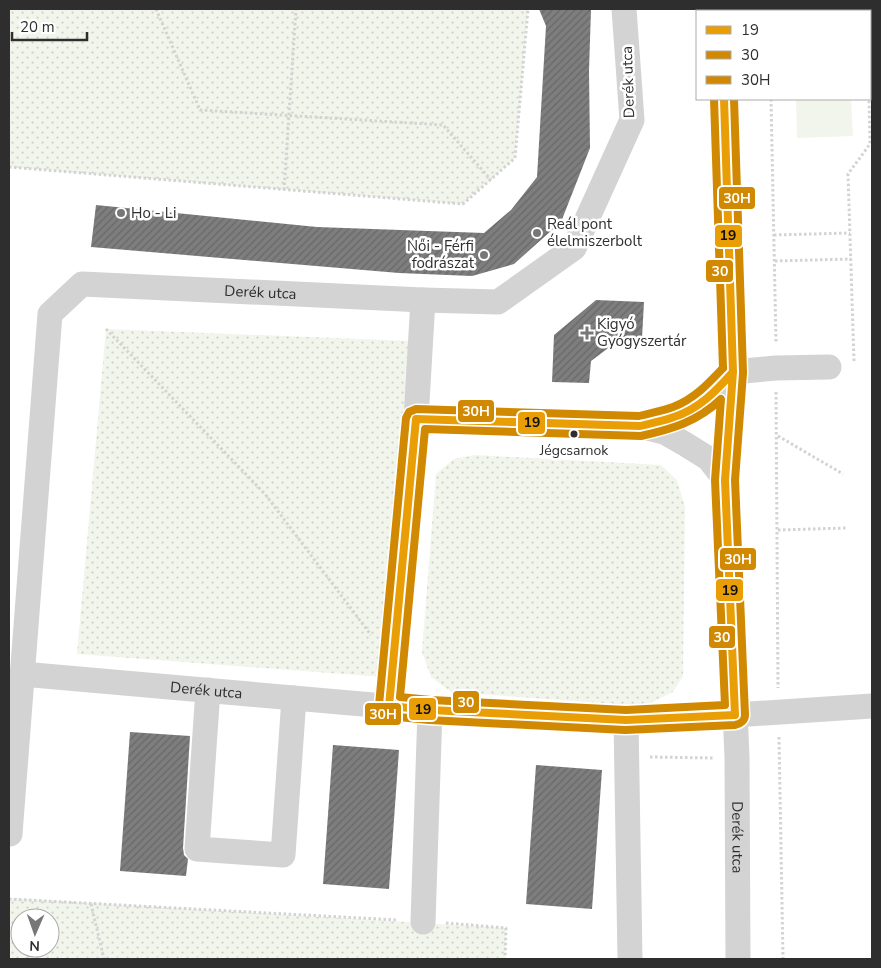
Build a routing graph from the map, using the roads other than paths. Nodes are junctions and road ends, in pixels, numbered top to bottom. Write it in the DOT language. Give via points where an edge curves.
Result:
graph roads {
  1 [pos="624,9"];
  2 [pos="724,100"];
  3 [pos="423,300"];
  4 [pos="829,366"];
  5 [pos="733,372"];
  6 [pos="416,419"];
  7 [pos="640,426"];
  8 [pos="725,480"];
  9 [pos="22,674"];
  10 [pos="208,690"];
  11 [pos="294,698"];
  12 [pos="390,706"];
  13 [pos="872,706"];
  14 [pos="430,710"];
  15 [pos="735,715"];
  16 [pos="626,720"];
  17 [pos="10,834"];
  18 [pos="423,922"];
  19 [pos="630,959"];
  20 [pos="738,959"];
  1 -- 3 [label="street, Derék utca" via="632,120 574,248 498,302"];
  2 -- 5 [label="street, Derék utca"];
  3 -- 6 [label="street"];
  3 -- 9 [label="street, Derék utca" via="82,284 50,314"];
  4 -- 5 [label="street"];
  5 -- 7 [label="street" via="709,397 686,413"];
  5 -- 8 [label="street, Derék utca"];
  6 -- 7 [label="street"];
  6 -- 12 [label="street"];
  7 -- 8 [label="street" via="664,432 709,459"];
  8 -- 15 [label="street, Derék utca"];
  9 -- 10 [label="street, Derék utca"];
  9 -- 17 [label="street, Derék utca"];
  10 -- 11 [label="street, Derék utca"];
  10 -- 11 [label="street" via="197,849 284,855"];
  11 -- 12 [label="street, Derék utca"];
  12 -- 14 [label="street, Derék utca"];
  13 -- 15 [label="street"];
  14 -- 16 [label="street"];
  14 -- 18 [label="street"];
  15 -- 16 [label="street"];
  15 -- 20 [label="street, Derék utca"];
  16 -- 19 [label="street"];
}
